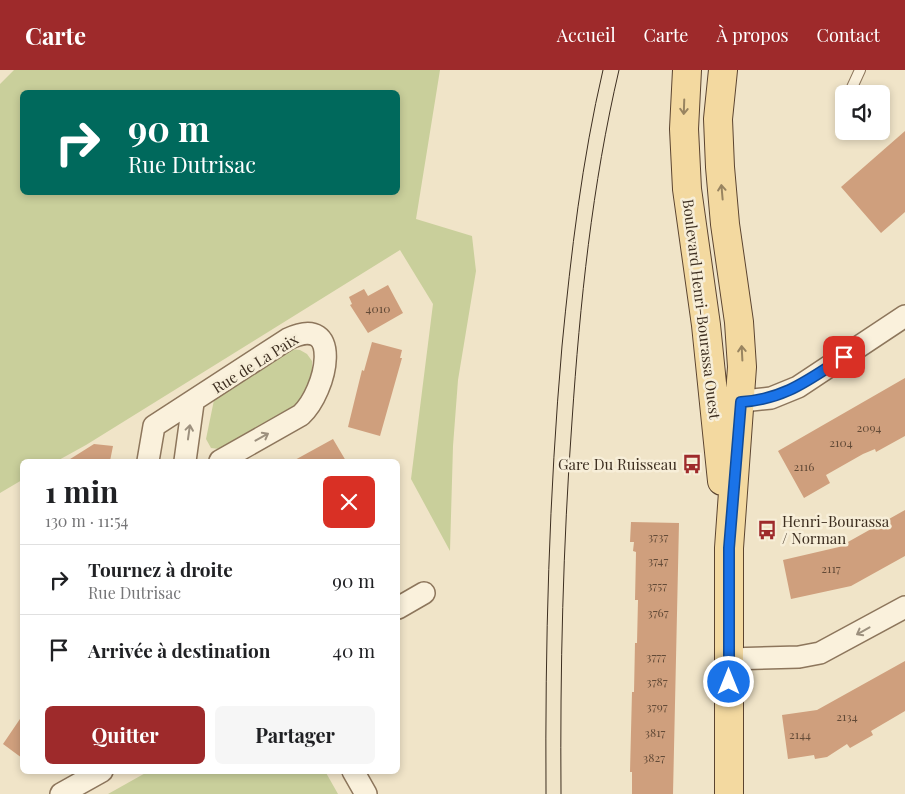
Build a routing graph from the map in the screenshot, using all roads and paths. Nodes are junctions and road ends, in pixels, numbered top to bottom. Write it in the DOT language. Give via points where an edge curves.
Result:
graph roads {
  1 [pos="687,70"];
  2 [pos="723,70"];
  3 [pos="860,70"];
  4 [pos="854,85"];
  5 [pos="905,316"];
  6 [pos="741,402"];
  7 [pos="193,403"];
  8 [pos="714,403"];
  9 [pos="148,459"];
  10 [pos="184,459"];
  11 [pos="224,459"];
  12 [pos="729,548"];
  13 [pos="424,593"];
  14 [pos="400,607"];
  15 [pos="905,607"];
  16 [pos="728,659"];
  17 [pos="97,774"];
  18 [pos="355,774"];
  19 [pos="61,794"];
  20 [pos="366,794"];
  21 [pos="728,794"];
  1 -- 8 [label="main road, Boulevard Henri-Bourassa Ouest, one-way" via="684,129 686,189 704,307"];
  6 -- 2 [label="main road, Boulevard Henri-Bourassa Ouest, one-way" via="742,349 720,167 718,119"];
  3 -- 4 [label="lane"];
  5 -- 6 [label="street" via="798,388 771,398"];
  6 -- 8 [label="street"];
  6 -- 12 [label="main road, Boulevard Henri-Bourassa Ouest"];
  7 -- 9 [label="street, Rue de La Paix" via="154,426"];
  10 -- 7 [label="street, one-way"];
  11 -- 7 [label="street, Rue de La Paix, one-way" via="309,408 316,398 326,368 327,354 323,344 316,336 298,334"];
  8 -- 12 [label="main road, Boulevard Henri-Bourassa Ouest"];
  12 -- 16 [label="main road, Boulevard Henri-Bourassa Ouest"];
  13 -- 14 [label="street"];
  15 -- 16 [label="street, one-way" via="828,650 811,656"];
  16 -- 21 [label="main road, Boulevard Henri-Bourassa Ouest"];
  17 -- 19 [label="street"];
  18 -- 20 [label="street"];
}
